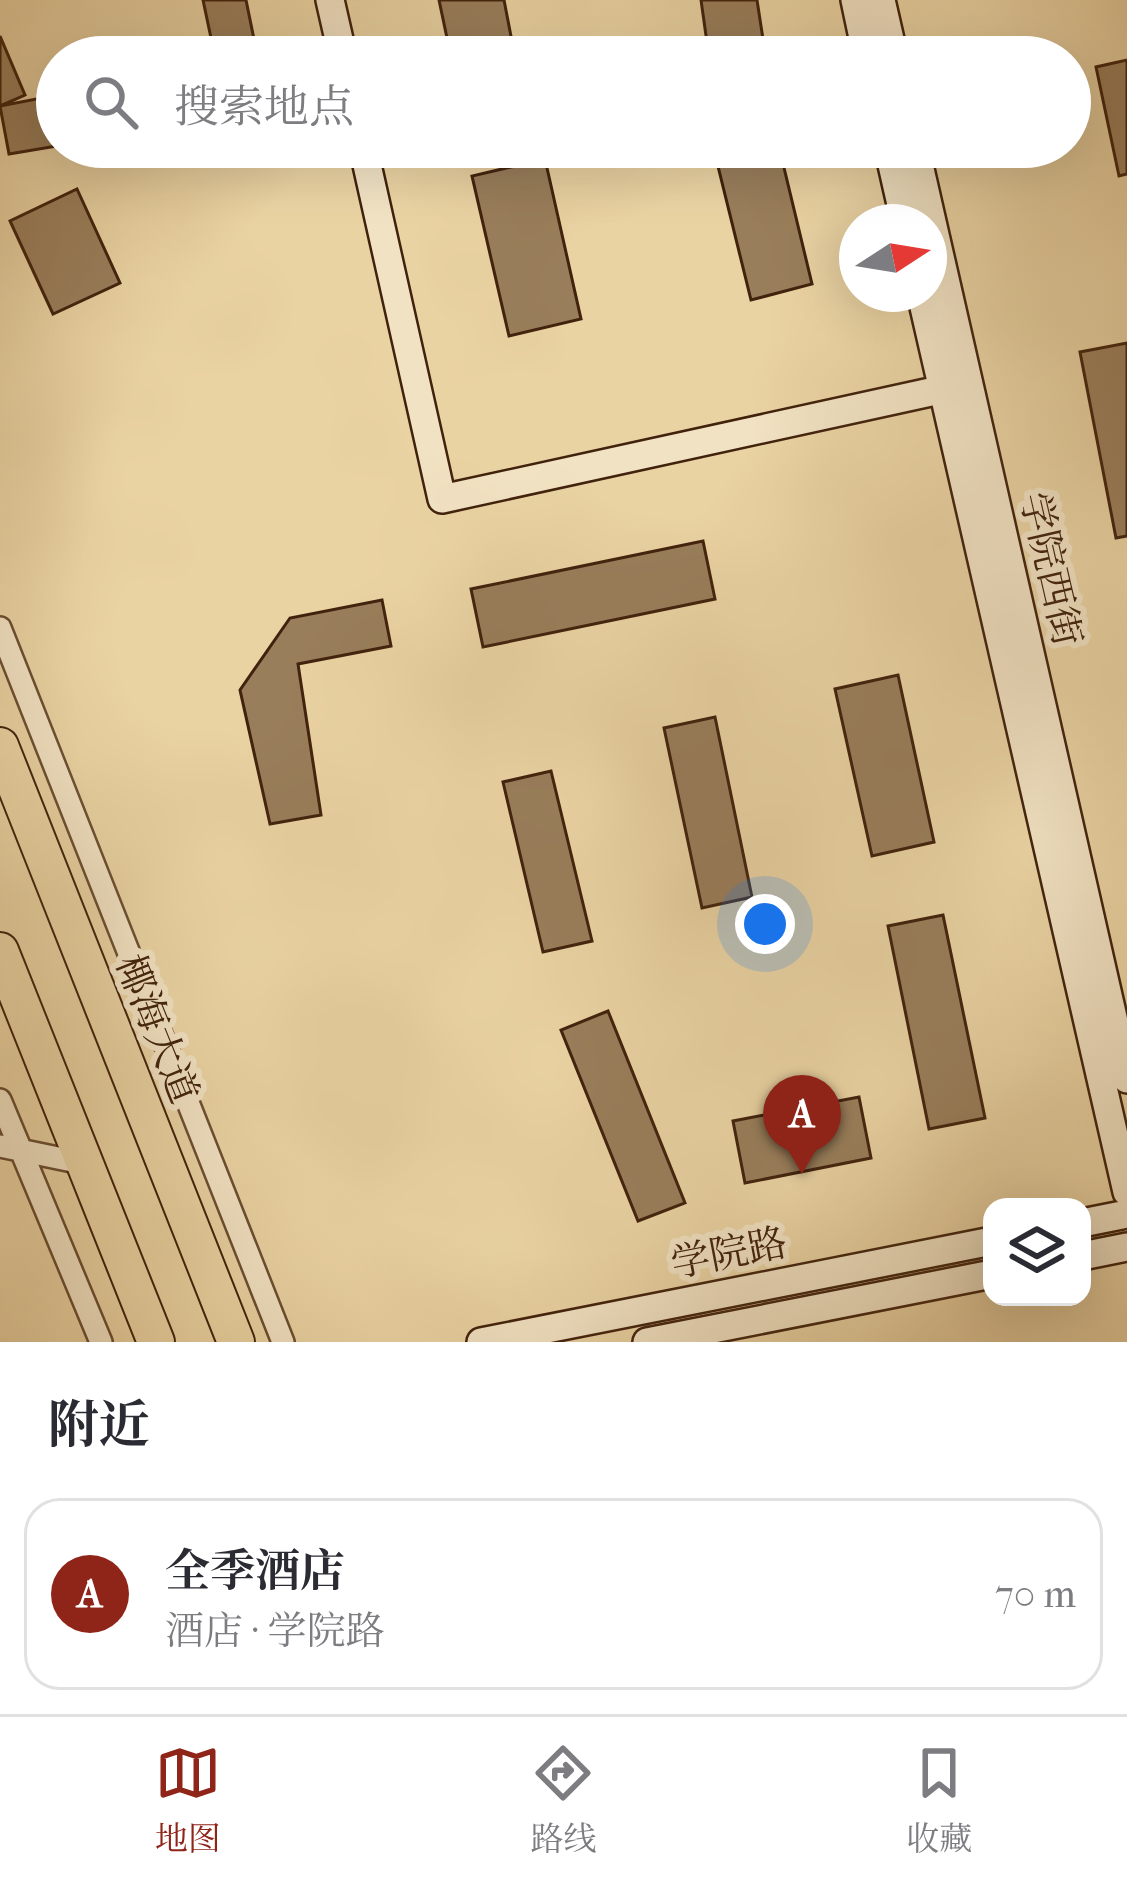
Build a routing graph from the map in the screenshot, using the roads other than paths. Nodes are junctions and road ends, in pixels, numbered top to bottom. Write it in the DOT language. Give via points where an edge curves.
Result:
graph roads {
  1 [pos="330,0"];
  2 [pos="855,0"];
  3 [pos="881,0"];
  4 [pos="338,36"];
  5 [pos="863,36"];
  6 [pos="889,36"];
  7 [pos="368,168"];
  8 [pos="893,168"];
  9 [pos="919,168"];
  10 [pos="901,204"];
  11 [pos="928,312"];
  12 [pos="956,386"];
  13 [pos="0,628"];
  14 [pos="0,746"];
  15 [pos="0,951"];
  16 [pos="1127,1079"];
  17 [pos="0,1100"];
  18 [pos="10,1148"];
  19 [pos="82,1163"];
  20 [pos="1127,1192"];
  21 [pos="1127,1214"];
  22 [pos="1091,1221"];
  23 [pos="983,1243"];
  24 [pos="1127,1247"];
  25 [pos="1091,1254"];
  26 [pos="983,1276"];
  27 [pos="101,1342"];
  28 [pos="156,1342"];
  29 [pos="236,1342"];
  30 [pos="283,1342"];
  31 [pos="481,1342"];
  32 [pos="647,1342"];
  1 -- 4 [label="main road"];
  2 -- 5 [label="main road"];
  3 -- 6 [label="main road"];
  7 -- 12 [label="main road" via="442,499"];
  8 -- 10 [label="main road"];
  9 -- 12 [label="main road, 学院西街"];
  11 -- 12 [label="main road, 学院西街"];
  12 -- 16 [label="main road, 学院西街"];
  12 -- 20 [label="main road, 学院西街"];
  13 -- 30 [label="street"];
  14 -- 29 [label="highway, 椰海大道"];
  15 -- 19 [label="highway"];
  17 -- 18 [label="street"];
  18 -- 19 [label="street"];
  18 -- 27 [label="street"];
  19 -- 28 [label="highway"];
  21 -- 22 [label="main road"];
  23 -- 31 [label="main road, 学院路"];
  24 -- 25 [label="main road"];
  26 -- 32 [label="main road, 学院路"];
}
